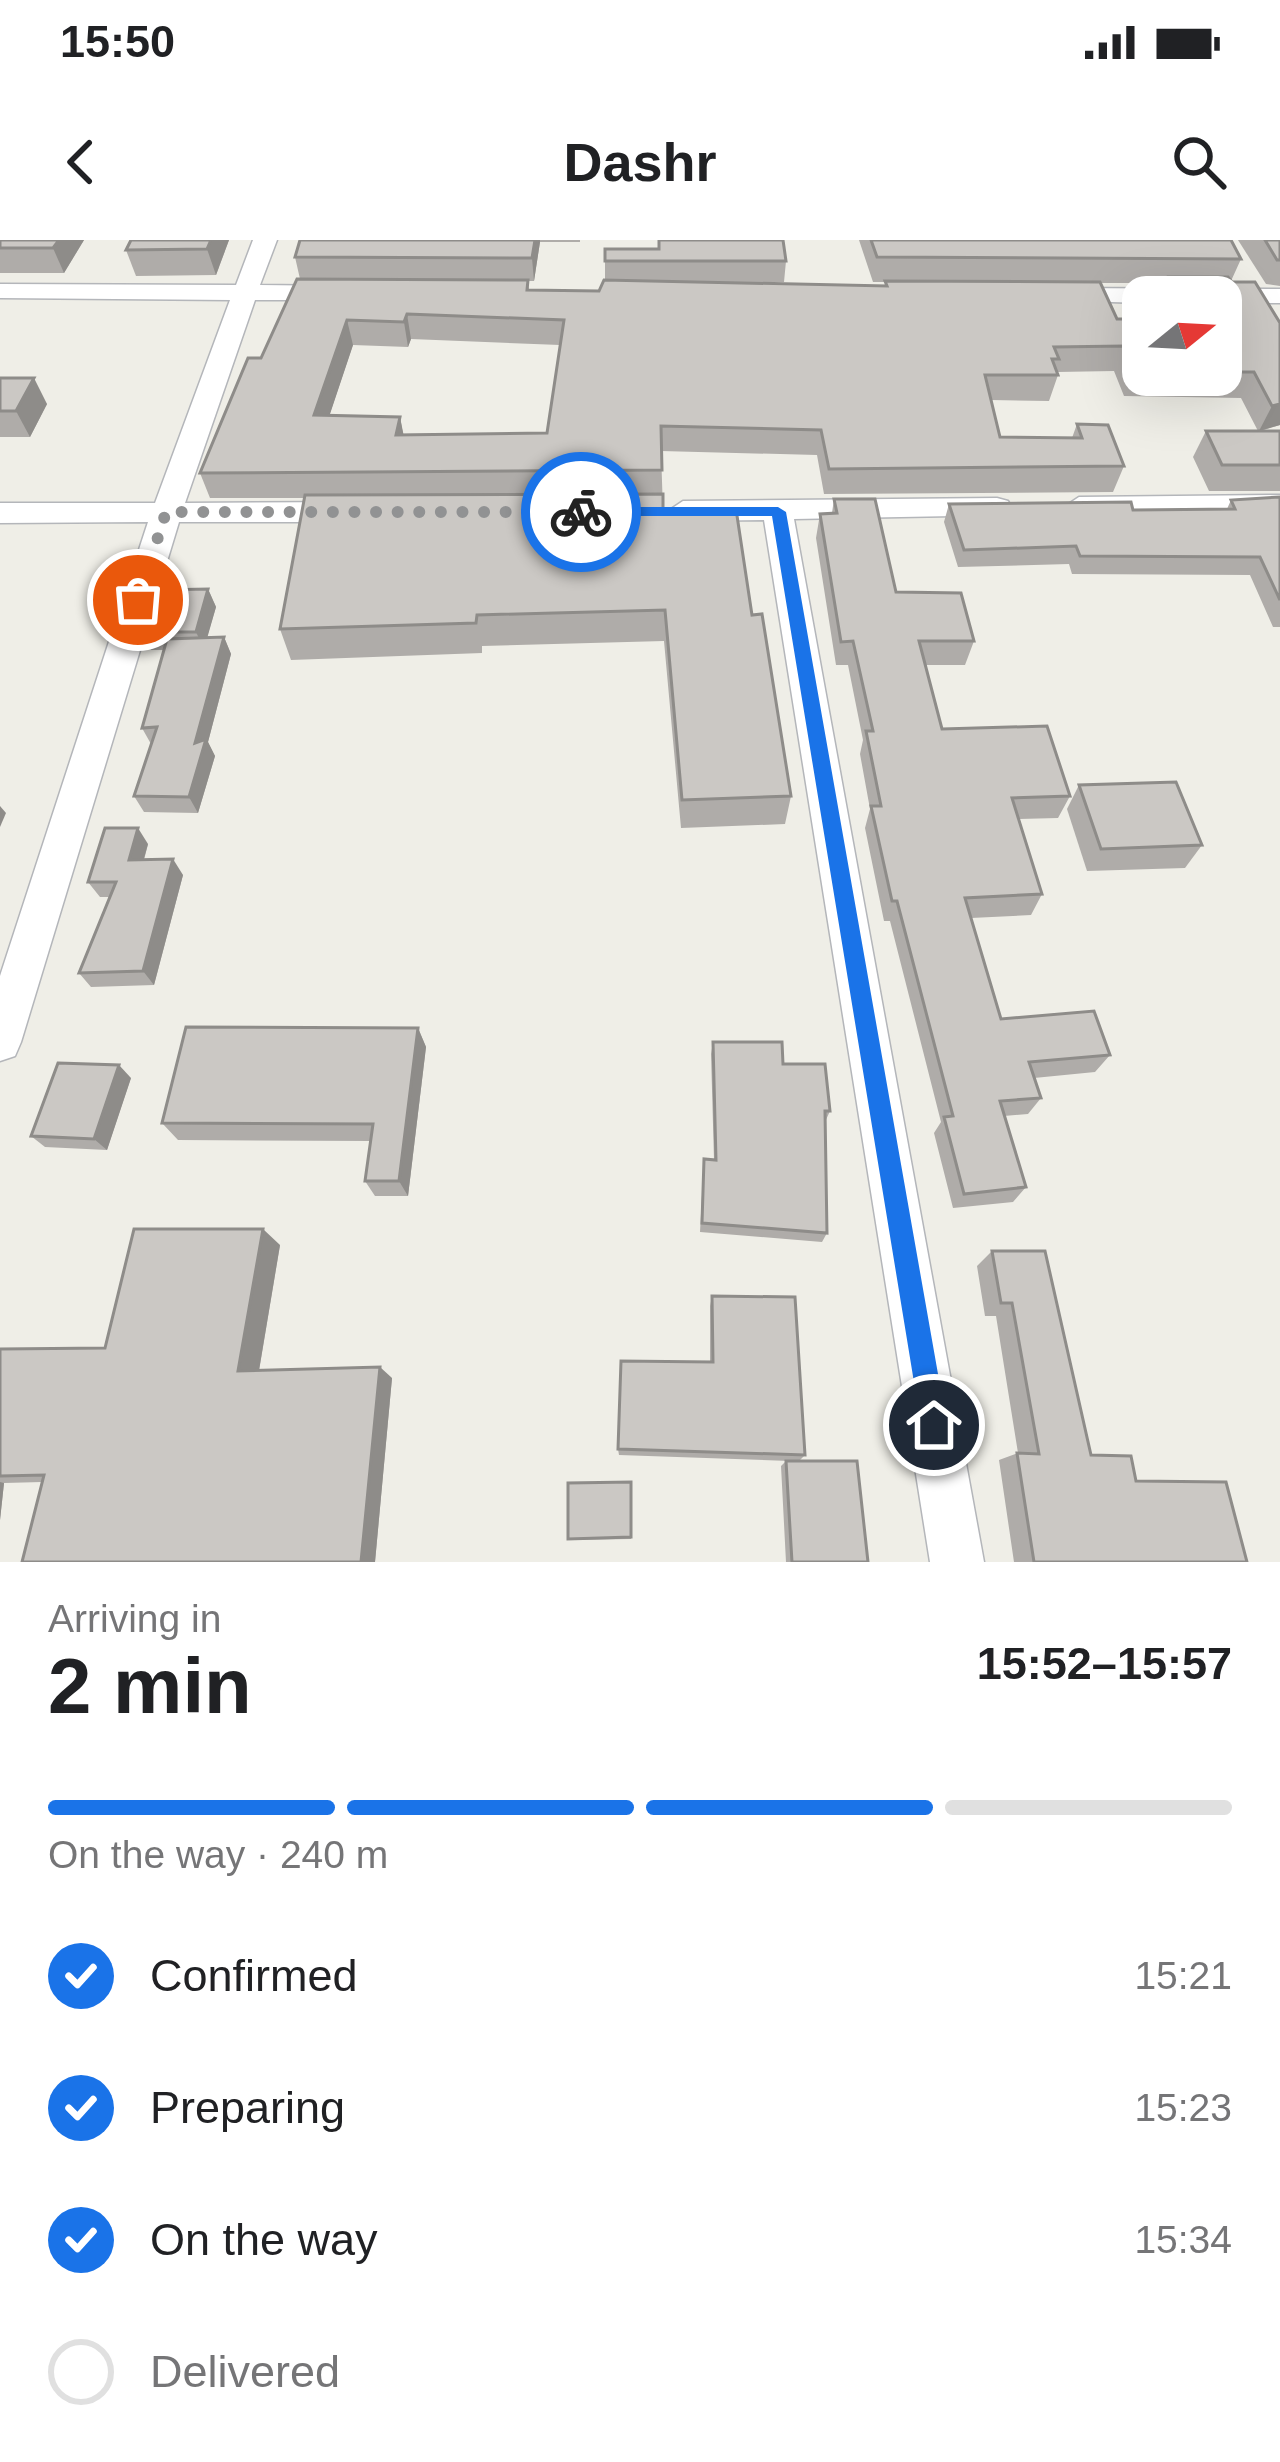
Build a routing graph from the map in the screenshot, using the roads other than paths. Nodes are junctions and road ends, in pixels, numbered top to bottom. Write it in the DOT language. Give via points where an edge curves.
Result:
graph roads {
  1 [pos="265,240"];
  2 [pos="1259,290"];
  3 [pos="0,291"];
  4 [pos="244,292"];
  5 [pos="362,293"];
  6 [pos="1019,295"];
  7 [pos="1271,326"];
  8 [pos="1280,504"];
  9 [pos="166,512"];
  10 [pos="378,512"];
  11 [pos="660,512"];
  12 [pos="778,512"];
  13 [pos="0,513"];
  14 [pos="0,1042"];
  15 [pos="957,1562"];
  1 -- 4 [label="street"];
  2 -- 6 [label="street"];
  2 -- 7 [label="street"];
  3 -- 4 [label="street"];
  4 -- 5 [label="street"];
  4 -- 9 [label="street"];
  8 -- 12 [label="street"];
  9 -- 10 [label="street"];
  9 -- 13 [label="street"];
  9 -- 14 [label="street"];
  11 -- 12 [label="street"];
  12 -- 15 [label="street"];
}
